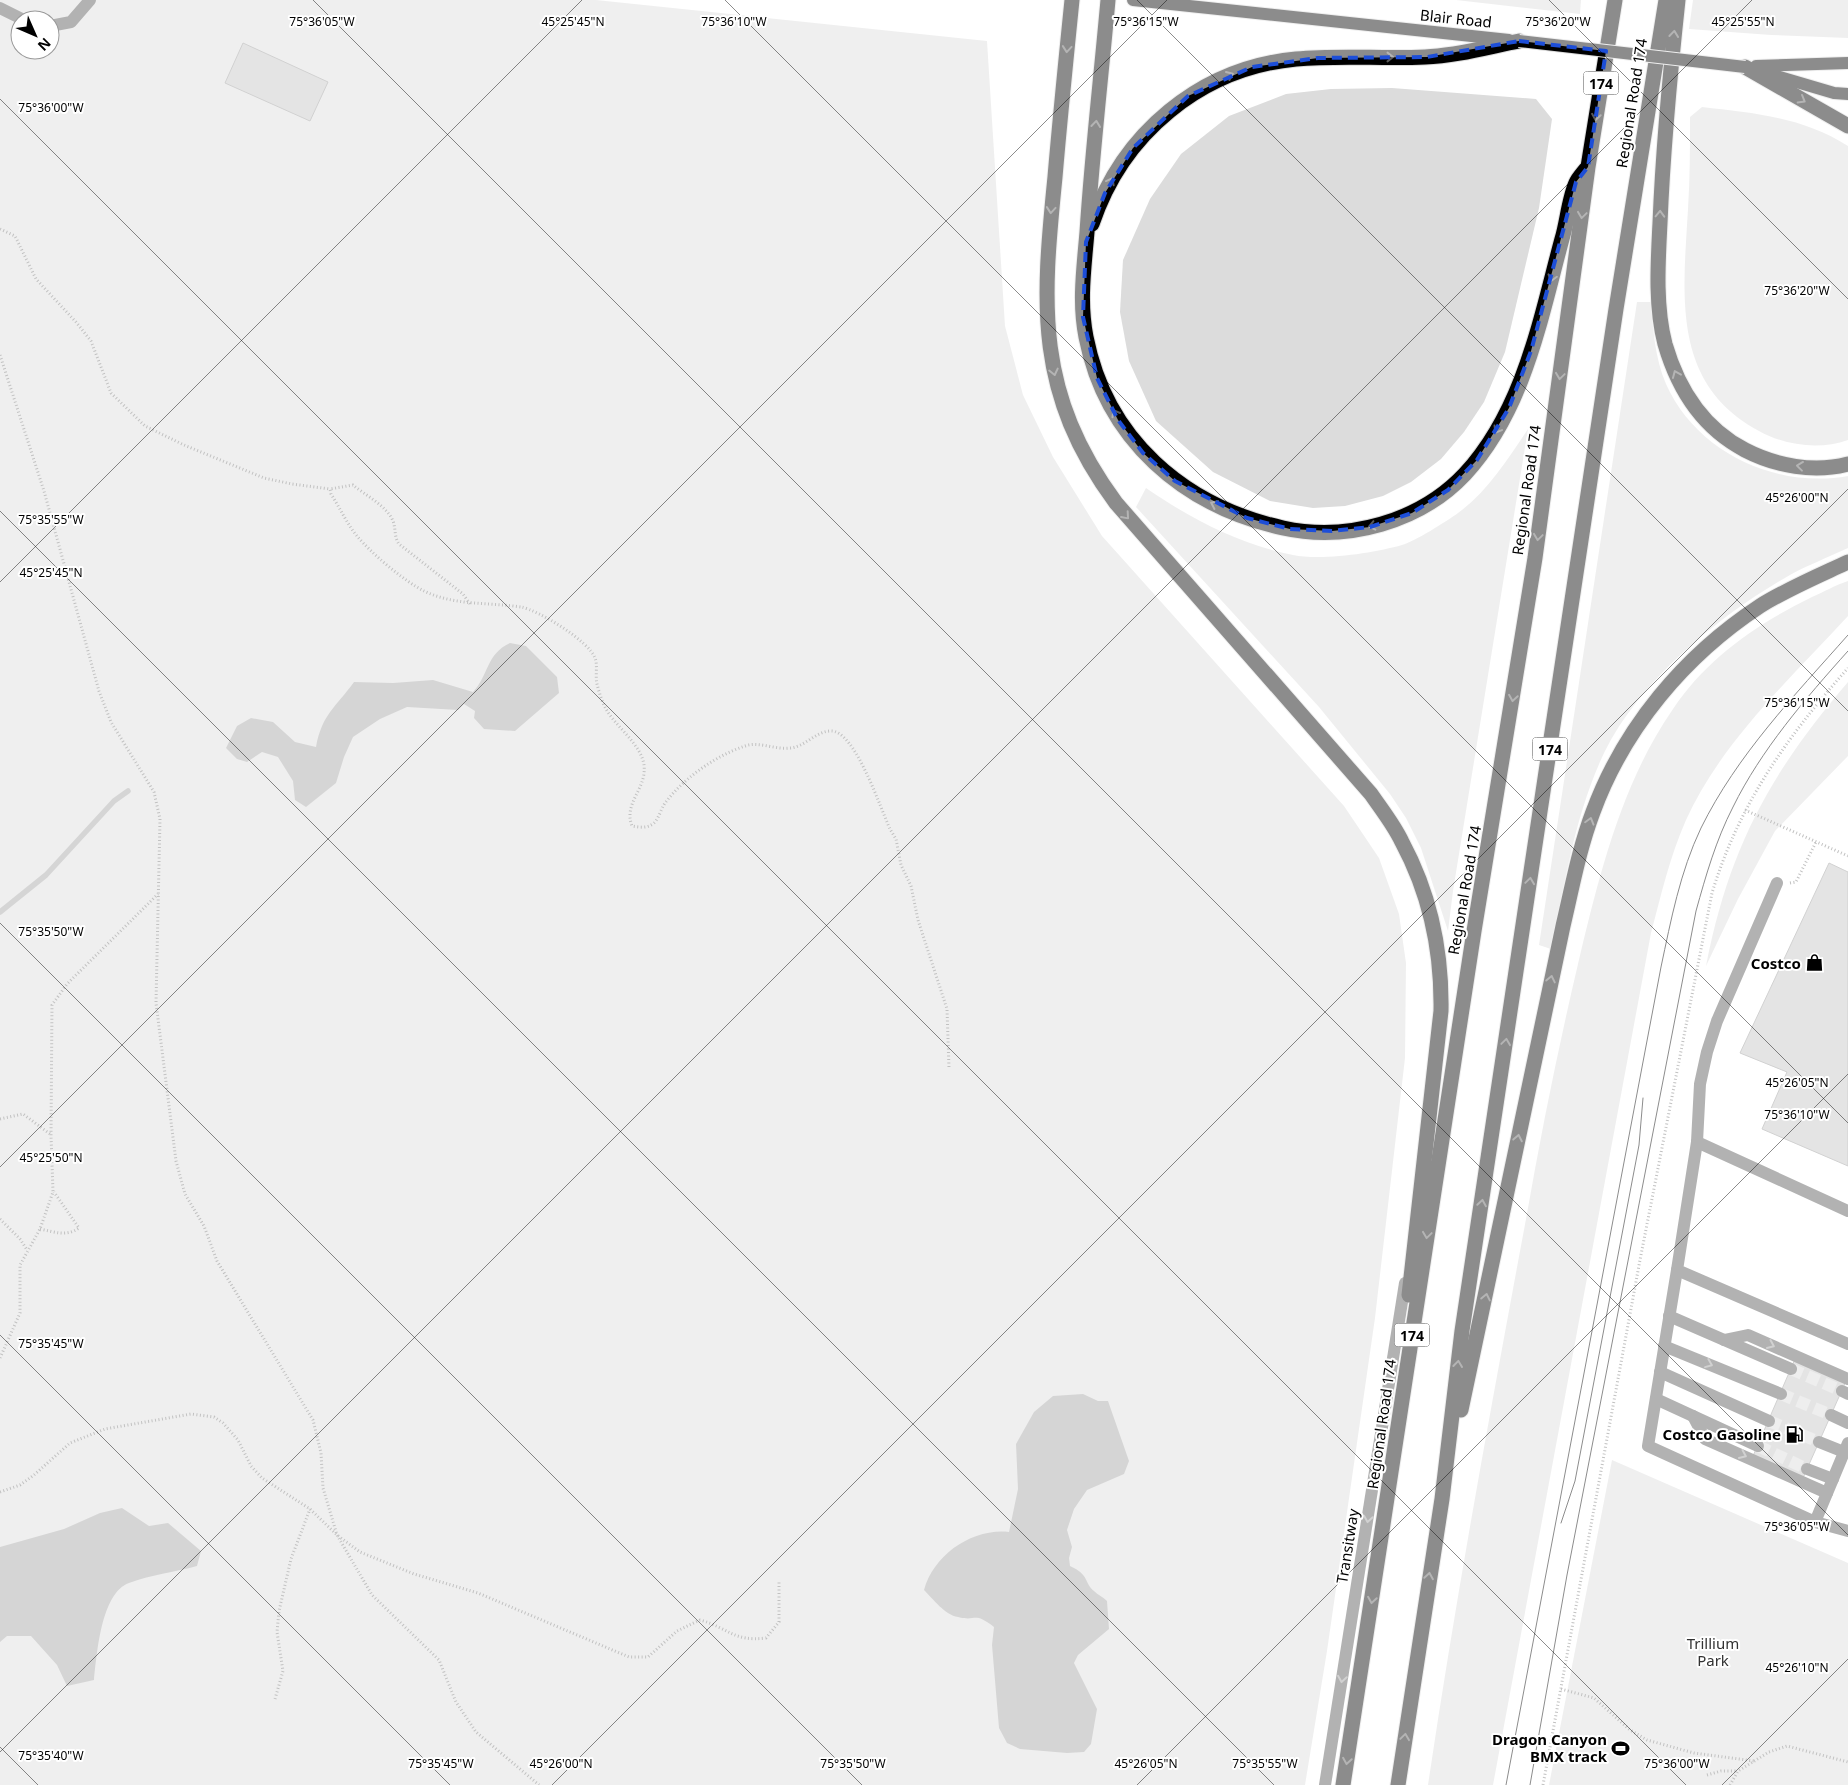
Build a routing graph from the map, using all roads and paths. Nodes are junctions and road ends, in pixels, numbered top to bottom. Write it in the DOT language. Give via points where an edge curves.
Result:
graph roads {
  1 [pos="90,0"];
  2 [pos="1072,0"];
  3 [pos="1108,0"];
  4 [pos="1133,0"];
  5 [pos="1614,0"];
  6 [pos="1666,0"];
  7 [pos="1678,0"];
  8 [pos="60,24"];
  9 [pos="1519,41"];
  10 [pos="1848,63"];
  11 [pos="1745,67"];
  12 [pos="1848,94"];
  13 [pos="1848,126"];
  14 [pos="1588,167"];
  15 [pos="0,229"];
  16 [pos="1086,242"];
  17 [pos="0,355"];
  18 [pos="1848,464"];
  19 [pos="330,489"];
  20 [pos="1848,562"];
  21 [pos="470,604"];
  22 [pos="1848,668"];
  23 [pos="1745,810"];
  24 [pos="1816,842"];
  25 [pos="1848,856"];
  26 [pos="1777,883"];
  27 [pos="158,894"];
  28 [pos="949,1068"];
  29 [pos="0,1119"];
  30 [pos="51,1135"];
  31 [pos="1697,1142"];
  32 [pos="54,1192"];
  33 [pos="1419,1194"];
  34 [pos="1848,1212"];
  35 [pos="0,1219"];
  36 [pos="40,1229"];
  37 [pos="27,1250"];
  38 [pos="1677,1270"];
  39 [pos="1669,1316"];
  40 [pos="1724,1340"];
  41 [pos="1848,1344"];
  42 [pos="1664,1346"];
  43 [pos="0,1358"];
  44 [pos="1791,1369"];
  45 [pos="1660,1372"];
  46 [pos="1848,1379"];
  47 [pos="1781,1394"];
  48 [pos="1656,1399"];
  49 [pos="1831,1415"];
  50 [pos="1694,1416"];
  51 [pos="1768,1421"];
  52 [pos="1848,1423"];
  53 [pos="1819,1442"];
  54 [pos="1758,1446"];
  55 [pos="1846,1448"];
  56 [pos="1807,1469"];
  57 [pos="1833,1479"];
  58 [pos="0,1492"];
  59 [pos="1827,1493"];
  60 [pos="1442,1499"];
  61 [pos="1388,1500"];
  62 [pos="310,1509"];
  63 [pos="1815,1522"];
  64 [pos="1848,1530"];
  65 [pos="337,1535"];
  66 [pos="779,1581"];
  67 [pos="1561,1690"];
  68 [pos="275,1699"];
  69 [pos="1754,1761"];
  70 [pos="1848,1762"];
  71 [pos="1738,1770"];
  72 [pos="1708,1775"];
  73 [pos="539,1785"];
  74 [pos="1325,1785"];
  75 [pos="1343,1785"];
  76 [pos="1398,1785"];
  77 [pos="1543,1785"];
  78 [pos="1730,1785"];
  1 -- 8 [label="lane" via="71,22"];
  2 -- 33 [label="highway, one-way" via="1046,278 1049,346 1058,391 1083,449 1116,503 1354,773 1391,824 1410,859 1434,930 1441,985 1438,1043"];
  16 -- 3 [label="highway, one-way"];
  4 -- 9 [label="main road, Blair Road"];
  5 -- 14 [label="highway, Regional Road 174 / 174, one-way"];
  60 -- 6 [label="highway, Regional Road 174 / 174, one-way" via="1462,1331 1614,319"];
  18 -- 7 [label="highway, one-way" via="1826,468 1788,465 1770,461 1734,444 1707,422 1689,400 1671,362 1661,321 1659,243 1663,152"];
  9 -- 11 [label="main road, Blair Road, bridge"];
  16 -- 9 [label="highway, one-way" via="1112,179 1143,135 1188,96 1233,73 1294,59 1427,57"];
  10 -- 11 [label="main road, Blair Road"];
  11 -- 12 [label="main road, Blair Road" via="1834,93"];
  11 -- 13 [label="highway, one-way"];
  14 -- 16 [label="highway, one-way" via="1576,182 1531,351 1518,390 1497,432 1463,476 1430,503 1390,522 1360,529 1290,529 1247,518 1192,493 1143,453 1106,398 1091,356 1082,303"];
  14 -- 61 [label="highway, Regional Road 174 / 174, one-way" via="1535,558 1471,950"];
  15 -- 19 [label="path" via="15,236 36,279 90,342 111,393 145,426 184,446 264,478"];
  17 -- 27 [label="path" via="44,491 99,691 111,722 154,792 160,819"];
  19 -- 21 [label="path" via="357,535 404,579 426,592"];
  19 -- 21 [label="path" via="353,485 386,511 394,522 399,544 463,594"];
  60 -- 20 [label="highway, one-way" via="1576,867 1602,789 1644,716 1673,680 1707,646 1760,606"];
  21 -- 28 [label="path" via="523,607 566,629 588,648 595,658 597,685 606,709 639,752 643,763 644,775 629,811 632,826 643,828 654,823 664,804 687,779 746,745 791,748 802,746 832,730 842,734 862,764 896,839 901,865 911,886 918,920 947,1009"];
  22 -- 23 [label="path" via="1794,731"];
  23 -- 24 [label="path"];
  23 -- 67 [label="path" via="1719,872 1704,929"];
  24 -- 25 [label="path"];
  24 -- 26 [label="path" via="1796,882"];
  26 -- 31 [label="lane" via="1717,1021 1707,1052 1700,1084"];
  27 -- 30 [label="path" via="67,984 52,1005"];
  27 -- 65 [label="path" via="156,1002 176,1161 185,1194 204,1226 216,1262 313,1420 321,1453 323,1488"];
  29 -- 30 [label="path" via="24,1114"];
  30 -- 32 [label="path"];
  31 -- 34 [label="lane"];
  31 -- 38 [label="lane"];
  32 -- 36 [label="path"];
  32 -- 36 [label="path" via="78,1228 65,1234"];
  33 -- 61 [label="highway"];
  33 -- 74 [label="lane, Transitway, one-way"];
  35 -- 37 [label="path"];
  36 -- 37 [label="path"];
  37 -- 43 [label="path" via="20,1265 20,1313"];
  38 -- 39 [label="lane"];
  38 -- 41 [label="lane"];
  39 -- 40 [label="lane"];
  39 -- 42 [label="lane"];
  40 -- 44 [label="lane"];
  40 -- 46 [label="lane, one-way" via="1748,1335"];
  42 -- 45 [label="lane"];
  42 -- 47 [label="lane, one-way"];
  45 -- 48 [label="lane"];
  45 -- 51 [label="lane"];
  48 -- 50 [label="lane"];
  48 -- 63 [label="lane" via="1648,1446"];
  49 -- 52 [label="lane"];
  50 -- 54 [label="lane"];
  50 -- 59 [label="lane, one-way" via="1706,1438"];
  53 -- 55 [label="lane"];
  55 -- 57 [label="lane"];
  56 -- 57 [label="lane"];
  57 -- 59 [label="lane"];
  58 -- 62 [label="path" via="20,1485 70,1443 105,1428 191,1414 214,1417 224,1423 262,1478"];
  59 -- 63 [label="lane"];
  76 -- 60 [label="highway, Regional Road 174 / 174, one-way"];
  61 -- 75 [label="highway, Regional Road 174 / 174, one-way"];
  62 -- 65 [label="path"];
  62 -- 68 [label="path" via="291,1559 279,1611 277,1632 283,1671"];
  63 -- 64 [label="lane"];
  65 -- 66 [label="path" via="375,1560 478,1593 629,1658 648,1658 677,1631 700,1620 740,1639 766,1638 779,1622"];
  65 -- 73 [label="path" via="372,1595 439,1660 456,1702 476,1732"];
  67 -- 69 [label="path" via="1594,1698 1630,1730 1647,1740 1694,1752"];
  67 -- 77 [label="path"];
  69 -- 70 [label="path" via="1787,1746"];
  69 -- 71 [label="path"];
  71 -- 72 [label="path"];
  71 -- 78 [label="path"];
}
